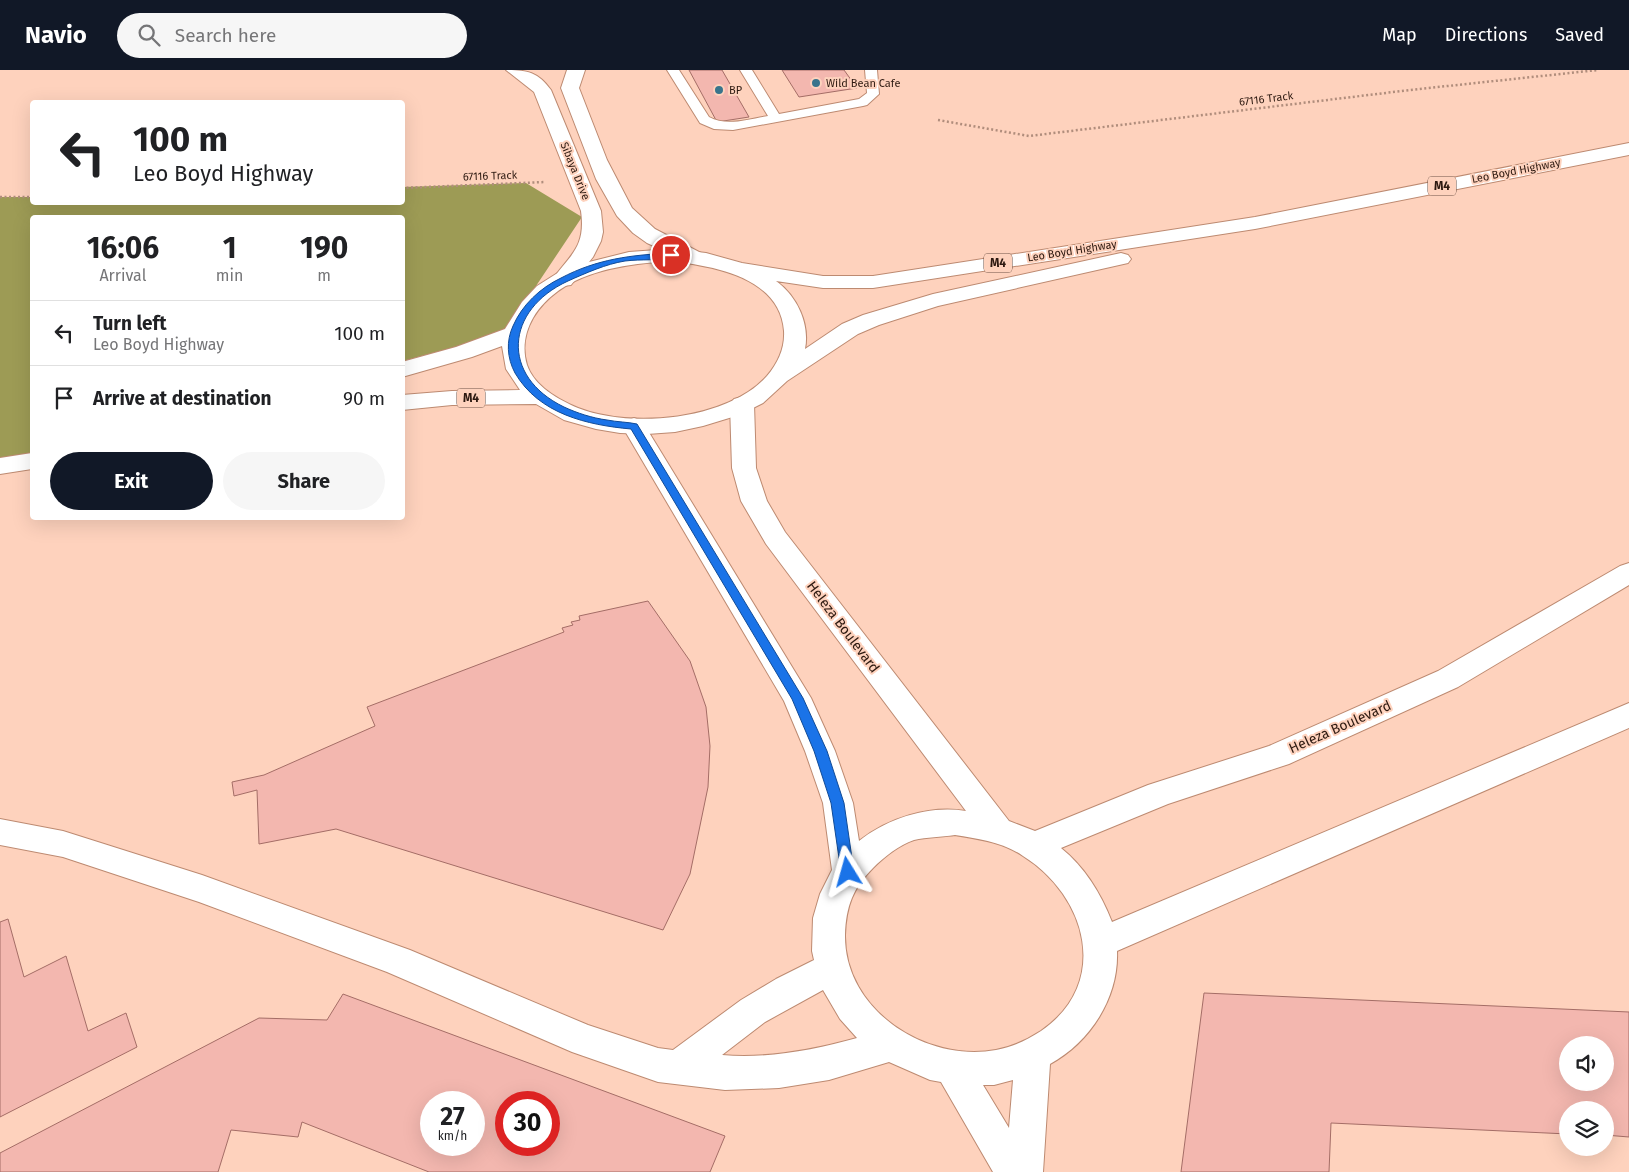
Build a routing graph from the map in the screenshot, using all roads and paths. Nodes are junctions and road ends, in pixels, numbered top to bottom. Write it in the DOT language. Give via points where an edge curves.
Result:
graph roads {
  1 [pos="514,70"];
  2 [pos="576,70"];
  3 [pos="673,70"];
  4 [pos="746,70"];
  5 [pos="871,70"];
  6 [pos="1598,70"];
  7 [pos="776,119"];
  8 [pos="938,120"];
  9 [pos="1629,148"];
  10 [pos="578,178"];
  11 [pos="405,188"];
  12 [pos="0,197"];
  13 [pos="30,197"];
  14 [pos="1255,224"];
  15 [pos="694,257"];
  16 [pos="740,269"];
  17 [pos="563,280"];
  18 [pos="515,333"];
  19 [pos="405,369"];
  20 [pos="777,378"];
  21 [pos="540,397"];
  22 [pos="405,403"];
  23 [pos="742,404"];
  24 [pos="634,426"];
  25 [pos="30,460"];
  26 [pos="1,466"];
  27 [pos="1629,573"];
  28 [pos="1629,715"];
  29 [pos="997,828"];
  30 [pos="0,832"];
  31 [pos="1034,845"];
  32 [pos="848,872"];
  33 [pos="1100,943"];
  34 [pos="831,969"];
  35 [pos="891,1045"];
  36 [pos="1033,1056"];
  37 [pos="679,1067"];
  38 [pos="953,1068"];
  39 [pos="1014,1172"];
  40 [pos="1024,1172"];
  1 -- 10 [label="street, Sibaya Drive" via="542,90"];
  2 -- 15 [label="street, Sibaya Drive" via="570,88 603,172 624,212 648,234"];
  3 -- 7 [label="lane" via="707,123 733,126"];
  4 -- 7 [label="lane"];
  5 -- 7 [label="lane" via="873,94 862,102"];
  6 -- 8 [label="path, 67116 Track" via="1029,136"];
  9 -- 14 [label="street, Leo Boyd Highway / M4"];
  10 -- 11 [label="path, 67116 Track"];
  10 -- 17 [label="street, Sibaya Drive" via="594,223 582,258"];
  12 -- 13 [label="path"];
  14 -- 16 [label="street, Leo Boyd Highway / M4" via="873,282 823,282"];
  14 -- 20 [label="street, Leo Boyd Highway / M4" via="1068,272 933,301 871,320 850,329"];
  15 -- 16 [label="street, Leo Boyd Highway / M4"];
  15 -- 17 [label="street, Leo Boyd Highway / M4" via="625,258"];
  16 -- 20 [label="street, Leo Boyd Highway / M4" via="778,293 789,308 795,326 795,343 789,361"];
  17 -- 18 [label="street, Leo Boyd Highway / M4" via="532,304"];
  18 -- 19 [label="street"];
  18 -- 21 [label="street, Leo Boyd Highway / M4" via="512,350 516,367"];
  20 -- 23 [label="street, Leo Boyd Highway / M4"];
  21 -- 22 [label="street, M4" via="452,398"];
  21 -- 24 [label="street, Leo Boyd Highway / M4" via="583,418"];
  23 -- 24 [label="street, Leo Boyd Highway / M4" via="691,422"];
  23 -- 29 [label="street, Heleza Boulevard" via="744,468 754,501 775,538"];
  24 -- 32 [label="street" via="798,698 838,803"];
  25 -- 26 [label="street"];
  27 -- 31 [label="street, Heleza Boulevard" via="1448,679 1278,755 1159,794"];
  28 -- 33 [label="street"];
  29 -- 31 [label="street, Heleza Boulevard"];
  29 -- 32 [label="street, Heleza Boulevard" via="955,822 913,827 876,845"];
  30 -- 37 [label="street" via="63,844 202,889 398,960 584,1040 658,1065"];
  31 -- 33 [label="street, Heleza Boulevard" via="1066,872 1089,904"];
  32 -- 34 [label="street, Heleza Boulevard" via="832,901 826,935"];
  33 -- 36 [label="street, Heleza Boulevard" via="1098,977 1086,1008 1064,1036"];
  34 -- 35 [label="street, Heleza Boulevard" via="853,1012"];
  34 -- 37 [label="street" via="754,1010"];
  35 -- 37 [label="street" via="828,1063 778,1071 725,1074"];
  35 -- 38 [label="street, Heleza Boulevard" via="920,1060"];
  36 -- 38 [label="street, Heleza Boulevard" via="994,1068"];
  36 -- 40 [label="street"];
  38 -- 39 [label="street"];
}
